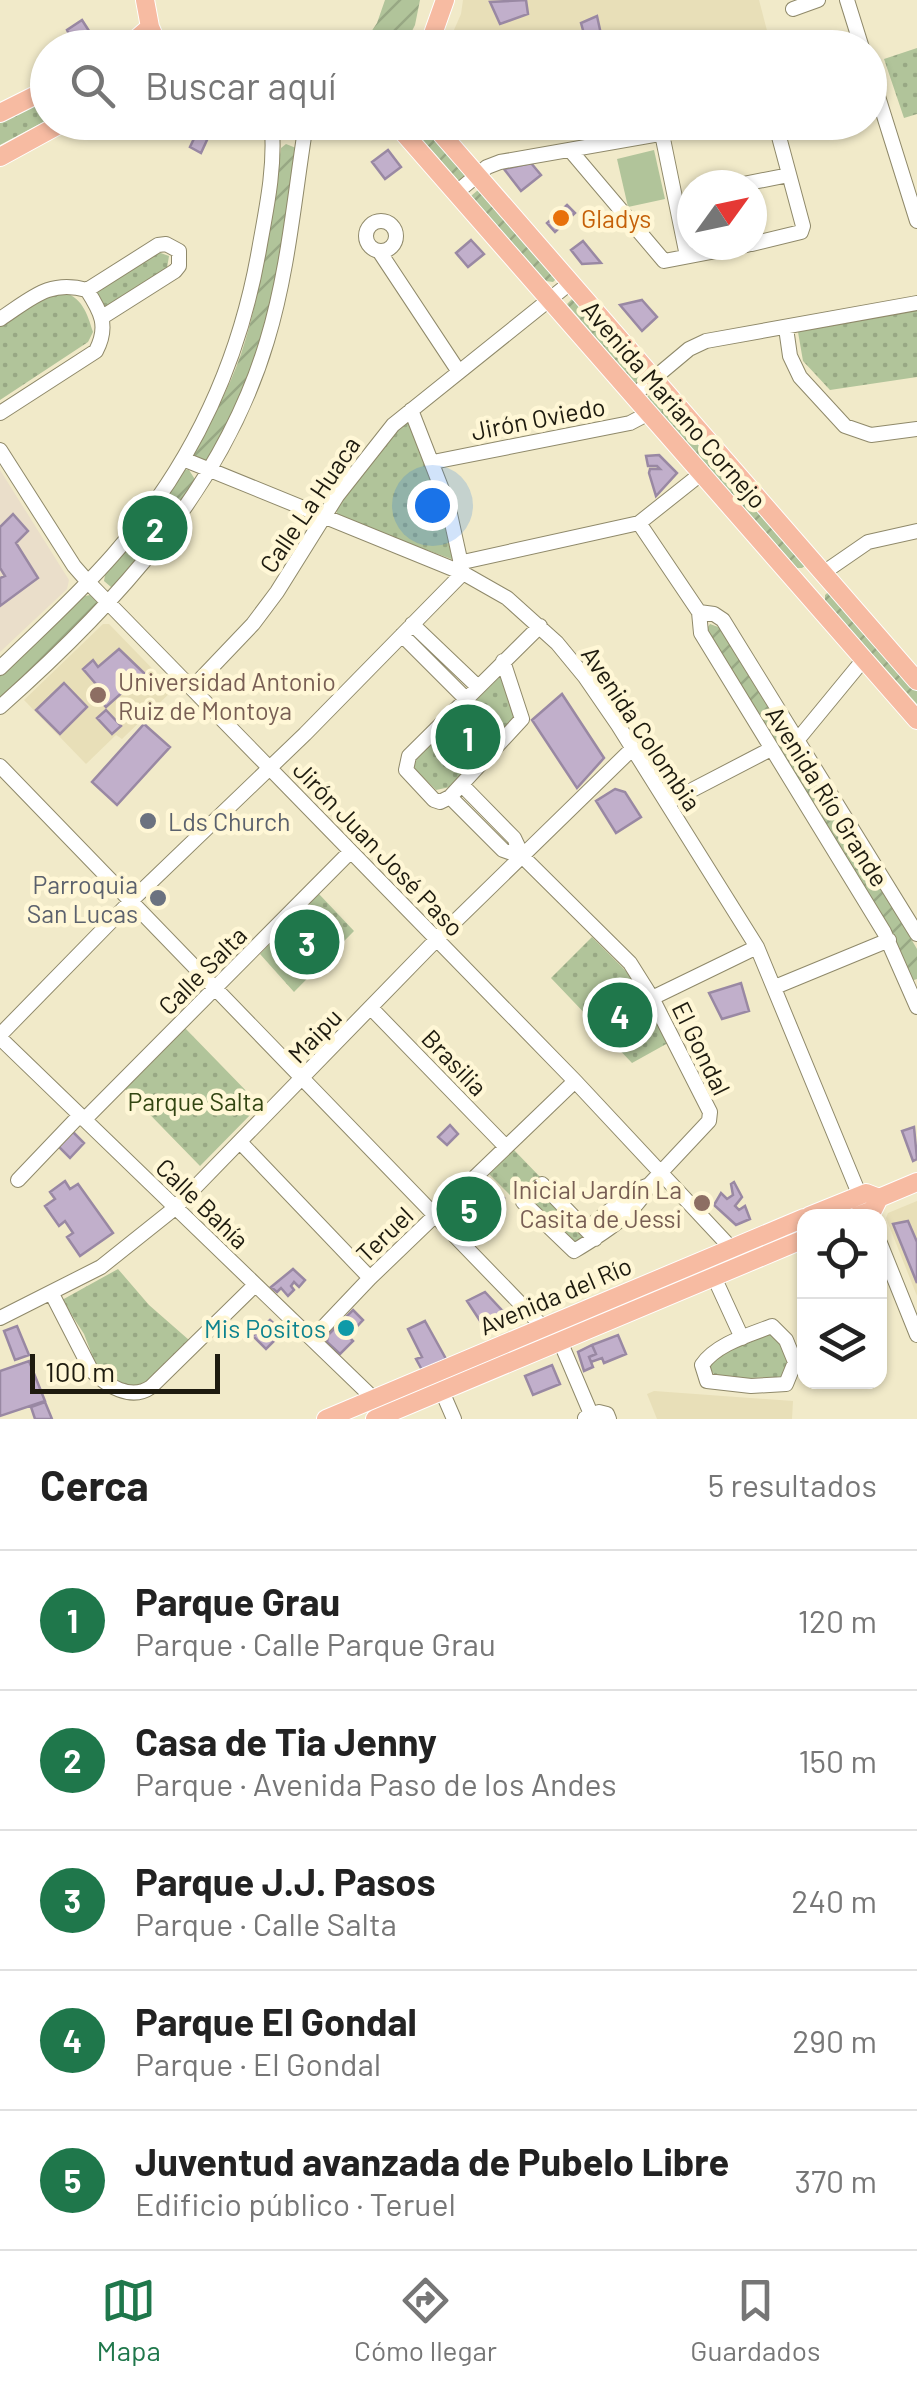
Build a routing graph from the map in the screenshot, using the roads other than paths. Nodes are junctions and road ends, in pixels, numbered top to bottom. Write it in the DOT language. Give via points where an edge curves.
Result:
graph roads {
  1 [pos="145,0"];
  2 [pos="445,0"];
  3 [pos="818,0"];
  4 [pos="847,0"];
  5 [pos="793,9"];
  6 [pos="150,28"];
  7 [pos="148,30"];
  8 [pos="434,30"];
  9 [pos="856,30"];
  10 [pos="30,98"];
  11 [pos="0,113"];
  12 [pos="887,119"];
  13 [pos="31,140"];
  14 [pos="272,140"];
  15 [pos="304,140"];
  16 [pos="410,140"];
  17 [pos="446,140"];
  18 [pos="628,140"];
  19 [pos="663,140"];
  20 [pos="780,140"];
  21 [pos="570,150"];
  22 [pos="0,157"];
  23 [pos="789,174"];
  24 [pos="476,176"];
  25 [pos="767,179"];
  26 [pos="912,189"];
  27 [pos="457,192"];
  28 [pos="675,198"];
  29 [pos="677,208"];
  30 [pos="917,221"];
  31 [pos="767,240"];
  32 [pos="385,253"];
  33 [pos="677,258"];
  34 [pos="570,283"];
  35 [pos="87,290"];
  36 [pos="550,299"];
  37 [pos="917,302"];
  38 [pos="104,316"];
  39 [pos="0,319"];
  40 [pos="786,328"];
  41 [pos="459,372"];
  42 [pos="653,378"];
  43 [pos="634,395"];
  44 [pos="411,410"];
  45 [pos="0,412"];
  46 [pos="650,413"];
  47 [pos="917,428"];
  48 [pos="0,450"];
  49 [pos="183,459"];
  50 [pos="433,462"];
  51 [pos="208,472"];
  52 [pos="702,473"];
  53 [pos="322,518"];
  54 [pos="638,523"];
  55 [pos="917,531"];
  56 [pos="463,567"];
  57 [pos="824,575"];
  58 [pos="88,582"];
  59 [pos="806,592"];
  60 [pos="108,603"];
  61 [pos="700,612"];
  62 [pos="540,626"];
  63 [pos="407,630"];
  64 [pos="864,658"];
  65 [pos="503,662"];
  66 [pos="0,668"];
  67 [pos="917,681"];
  68 [pos="477,686"];
  69 [pos="192,688"];
  70 [pos="465,698"];
  71 [pos="0,707"];
  72 [pos="917,720"];
  73 [pos="799,738"];
  74 [pos="634,748"];
  75 [pos="771,749"];
  76 [pos="0,766"];
  77 [pos="270,767"];
  78 [pos="462,784"];
  79 [pos="834,795"];
  80 [pos="450,796"];
  81 [pos="667,804"];
  82 [pos="810,810"];
  83 [pos="350,852"];
  84 [pos="523,857"];
  85 [pos="131,901"];
  86 [pos="917,932"];
  87 [pos="436,940"];
  88 [pos="889,940"];
  89 [pos="757,947"];
  90 [pos="776,987"];
  91 [pos="215,988"];
  92 [pos="914,988"];
  93 [pos="652,998"];
  94 [pos="917,1006"];
  95 [pos="371,1008"];
  96 [pos="0,1037"];
  97 [pos="303,1078"];
  98 [pos="575,1082"];
  99 [pos="83,1117"];
  100 [pos="240,1142"];
  101 [pos="506,1147"];
  102 [pos="662,1173"];
  103 [pos="18,1180"];
  104 [pos="917,1182"];
  105 [pos="175,1208"];
  106 [pos="863,1209"];
  107 [pos="874,1209"];
  108 [pos="435,1215"];
  109 [pos="797,1223"];
  110 [pos="591,1234"];
  111 [pos="797,1241"];
  112 [pos="736,1257"];
  113 [pos="887,1260"];
  114 [pos="714,1277"];
  115 [pos="370,1278"];
  116 [pos="254,1285"];
  117 [pos="52,1294"];
  118 [pos="0,1318"];
  119 [pos="543,1327"];
  120 [pos="917,1335"];
  121 [pos="313,1338"];
  122 [pos="742,1338"];
  123 [pos="560,1341"];
  124 [pos="434,1374"];
  125 [pos="442,1392"];
  126 [pos="374,1399"];
  127 [pos="587,1417"];
  128 [pos="326,1419"];
  129 [pos="375,1419"];
  130 [pos="454,1419"];
  131 [pos="609,1419"];
  1 -- 6 [label="main road"];
  2 -- 8 [label="main road"];
  3 -- 5 [label="street"];
  4 -- 9 [label="street"];
  6 -- 7 [label="main road"];
  10 -- 11 [label="main road"];
  12 -- 26 [label="street"];
  13 -- 22 [label="main road"];
  14 -- 49 [label="street" via="266,212 240,336"];
  15 -- 51 [label="street" via="268,340"];
  16 -- 27 [label="main road, Avenida Mariano Cornejo"];
  17 -- 24 [label="main road, Avenida Mariano Cornejo"];
  18 -- 21 [label="street"];
  19 -- 28 [label="street"];
  20 -- 23 [label="street"];
  21 -- 24 [label="street" via="500,162"];
  21 -- 33 [label="street" via="664,260"];
  23 -- 25 [label="street"];
  23 -- 31 [label="street" via="802,232"];
  24 -- 27 [label="street"];
  24 -- 34 [label="main road, Avenida Mariano Cornejo"];
  26 -- 30 [label="street"];
  27 -- 36 [label="main road, Avenida Mariano Cornejo"];
  28 -- 29 [label="street"];
  32 -- 41 [label="street"];
  34 -- 36 [label="street, Calle La Huaca"];
  34 -- 42 [label="main road, Avenida Mariano Cornejo"];
  35 -- 38 [label="street"];
  35 -- 38 [label="street" via="158,245 178,251 180,266"];
  35 -- 39 [label="street" via="53,286"];
  36 -- 41 [label="street, Calle La Huaca"];
  36 -- 43 [label="main road, Avenida Mariano Cornejo"];
  37 -- 40 [label="street"];
  38 -- 45 [label="street" via="96,350"];
  40 -- 42 [label="street" via="706,341"];
  40 -- 47 [label="street" via="794,366 845,426 872,435"];
  41 -- 44 [label="street, Calle La Huaca"];
  42 -- 43 [label="street"];
  42 -- 57 [label="main road, Avenida Mariano Cornejo"];
  43 -- 46 [label="main road, Avenida Mariano Cornejo"];
  44 -- 50 [label="street"];
  44 -- 53 [label="street, Calle La Huaca" via="376,444"];
  46 -- 50 [label="street, Jirón Oviedo" via="630,423"];
  46 -- 52 [label="main road, Avenida Mariano Cornejo"];
  48 -- 58 [label="street, Jirón Juan José Paso"];
  49 -- 51 [label="street, Avenida Colombia"];
  49 -- 58 [label="street"];
  50 -- 56 [label="street"];
  51 -- 53 [label="street, Avenida Colombia"];
  51 -- 60 [label="street"];
  52 -- 54 [label="street"];
  52 -- 59 [label="main road, Avenida Mariano Cornejo"];
  53 -- 56 [label="street, Avenida Colombia"];
  53 -- 69 [label="street, Calle La Huaca" via="253,624"];
  54 -- 56 [label="street"];
  54 -- 61 [label="street, Avenida Río Grande"];
  55 -- 57 [label="street" via="868,542"];
  56 -- 62 [label="street, Avenida Colombia"];
  56 -- 63 [label="street"];
  57 -- 59 [label="main road" via="806,574"];
  57 -- 67 [label="main road, Avenida Mariano Cornejo"];
  58 -- 60 [label="street, Jirón Juan José Paso"];
  58 -- 66 [label="street"];
  59 -- 64 [label="main road, Avenida Mariano Cornejo"];
  60 -- 69 [label="street, Jirón Juan José Paso"];
  60 -- 71 [label="street"];
  61 -- 73 [label="street, Avenida Río Grande" via="723,620"];
  61 -- 75 [label="street, Avenida Río Grande" via="701,633"];
  62 -- 65 [label="street"];
  62 -- 74 [label="street, Avenida Colombia"];
  63 -- 68 [label="street"];
  63 -- 70 [label="street"];
  63 -- 77 [label="street"];
  64 -- 72 [label="main road, Avenida Mariano Cornejo"];
  64 -- 73 [label="street"];
  65 -- 68 [label="street"];
  65 -- 78 [label="street" via="522,719"];
  68 -- 70 [label="street"];
  69 -- 77 [label="street, Jirón Juan José Paso"];
  70 -- 80 [label="street, El Gondal" via="406,762 434,800"];
  73 -- 79 [label="street, Avenida Río Grande"];
  74 -- 81 [label="street, Avenida Colombia"];
  74 -- 84 [label="street, Maipu"];
  75 -- 81 [label="street"];
  75 -- 82 [label="street, Avenida Río Grande"];
  76 -- 85 [label="street"];
  77 -- 83 [label="street, Jirón Juan José Paso"];
  77 -- 85 [label="street"];
  78 -- 80 [label="street"];
  78 -- 84 [label="street, El Gondal" via="514,838"];
  79 -- 82 [label="street"];
  79 -- 86 [label="street, Avenida Río Grande"];
  80 -- 84 [label="street, El Gondal" via="503,850"];
  81 -- 89 [label="street, Avenida Colombia"];
  82 -- 88 [label="street, Avenida Río Grande"];
  83 -- 87 [label="street, Jirón Juan José Paso"];
  83 -- 91 [label="street, Calle Salta"];
  84 -- 87 [label="street, Maipu"];
  84 -- 93 [label="street, El Gondal" via="630,963"];
  85 -- 91 [label="street"];
  85 -- 96 [label="street"];
  87 -- 95 [label="street, Maipu"];
  87 -- 98 [label="street, Jirón Juan José Paso"];
  88 -- 90 [label="street"];
  88 -- 92 [label="street, Avenida Río Grande"];
  89 -- 90 [label="street, Avenida Colombia"];
  89 -- 93 [label="street"];
  90 -- 106 [label="street, Avenida Colombia"];
  91 -- 97 [label="street"];
  91 -- 99 [label="street, Calle Salta"];
  92 -- 94 [label="street, Avenida Río Grande"];
  93 -- 102 [label="street, El Gondal" via="710,1112"];
  95 -- 97 [label="street, Maipu"];
  95 -- 101 [label="street, Brasilia"];
  96 -- 99 [label="street, Calle Bahía"];
  97 -- 100 [label="street, Maipu"];
  97 -- 108 [label="street"];
  98 -- 101 [label="street, Teruel"];
  98 -- 102 [label="street, Jirón Juan José Paso"];
  99 -- 103 [label="street, Calle Salta"];
  99 -- 105 [label="street, Calle Bahía"];
  100 -- 105 [label="street, Maipu"];
  100 -- 115 [label="street"];
  101 -- 108 [label="street, Teruel"];
  102 -- 110 [label="street"];
  102 -- 112 [label="street, Jirón Juan José Paso"];
  104 -- 107 [label="main road, Avenida del Río" via="879,1198"];
  105 -- 116 [label="street, Calle Bahía"];
  105 -- 117 [label="street, Maipu" via="101,1267"];
  108 -- 115 [label="street, Teruel"];
  108 -- 119 [label="street"];
  109 -- 112 [label="main road, Avenida del Río"];
  110 -- 110 [label="street" via="542,1184 524,1206 569,1250"];
  111 -- 112 [label="main road, Avenida del Río"];
  112 -- 114 [label="main road, Avenida del Río"];
  112 -- 119 [label="main road, Avenida del Río"];
  113 -- 120 [label="street"];
  114 -- 122 [label="street"];
  114 -- 123 [label="main road, Avenida del Río"];
  115 -- 121 [label="street, Teruel"];
  116 -- 117 [label="street" via="142,1394 91,1370"];
  116 -- 121 [label="street, Calle Bahía"];
  117 -- 118 [label="street, Maipu"];
  119 -- 124 [label="main road, Avenida del Río"];
  121 -- 126 [label="street, Calle Bahía"];
  122 -- 122 [label="street" via="704,1360 710,1384 780,1386 790,1380 795,1362 778,1328"];
  123 -- 125 [label="main road, Avenida del Río"];
  123 -- 127 [label="street"];
  124 -- 125 [label="street"];
  124 -- 126 [label="main road, Avenida del Río"];
  125 -- 129 [label="main road, Avenida del Río"];
  125 -- 130 [label="street"];
  126 -- 128 [label="main road, Avenida del Río"];
  127 -- 131 [label="street" via="604,1412"];
}
